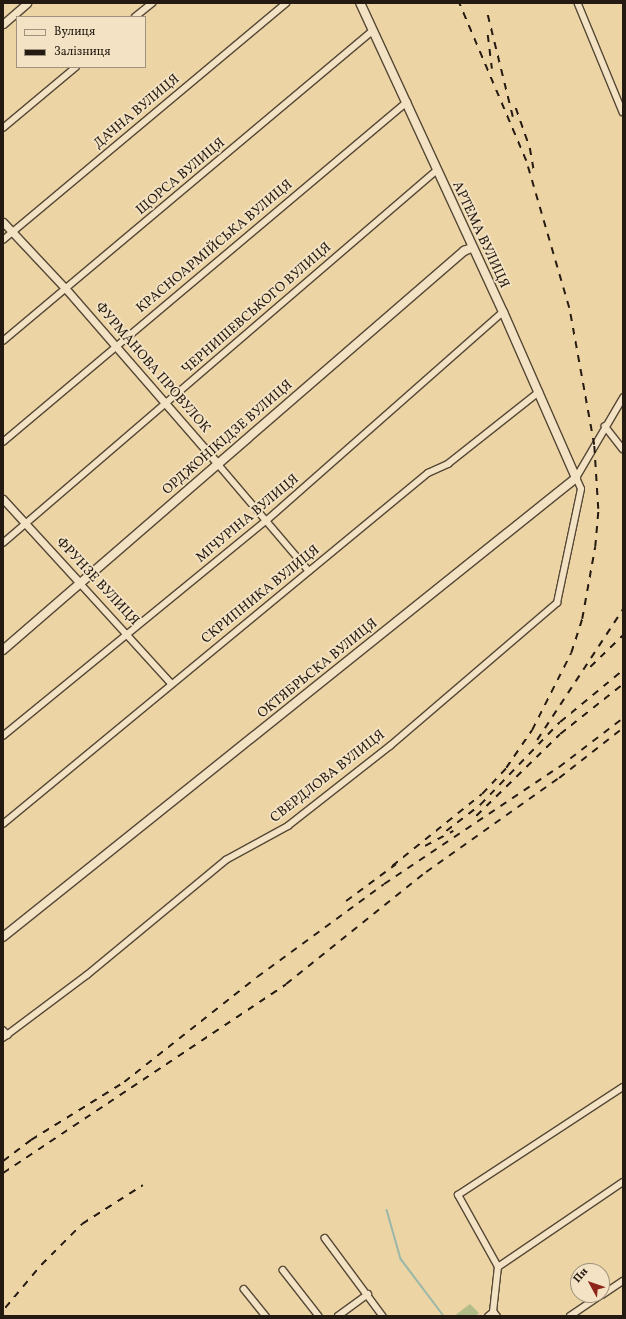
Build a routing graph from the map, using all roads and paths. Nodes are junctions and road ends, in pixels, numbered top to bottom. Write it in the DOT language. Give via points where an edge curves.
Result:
graph roads {
  1 [pos="27,3"];
  2 [pos="152,3"];
  3 [pos="286,3"];
  4 [pos="360,3"];
  5 [pos="578,3"];
  6 [pos="136,16"];
  7 [pos="3,24"];
  8 [pos="373,31"];
  9 [pos="75,68"];
  10 [pos="407,102"];
  11 [pos="623,112"];
  12 [pos="3,128"];
  13 [pos="436,171"];
  14 [pos="3,222"];
  15 [pos="12,232"];
  16 [pos="3,240"];
  17 [pos="471,248"];
  18 [pos="66,289"];
  19 [pos="503,312"];
  20 [pos="3,342"];
  21 [pos="116,346"];
  22 [pos="538,392"];
  23 [pos="623,398"];
  24 [pos="165,403"];
  25 [pos="605,426"];
  26 [pos="3,442"];
  27 [pos="623,449"];
  28 [pos="218,464"];
  29 [pos="576,478"];
  30 [pos="3,499"];
  31 [pos="266,521"];
  32 [pos="26,523"];
  33 [pos="3,543"];
  34 [pos="309,571"];
  35 [pos="80,583"];
  36 [pos="128,634"];
  37 [pos="3,650"];
  38 [pos="171,683"];
  39 [pos="3,736"];
  40 [pos="3,824"];
  41 [pos="3,937"];
  42 [pos="3,1030"];
  43 [pos="5,1037"];
  44 [pos="623,1087"];
  45 [pos="623,1182"];
  46 [pos="325,1238"];
  47 [pos="498,1267"];
  48 [pos="283,1270"];
  49 [pos="623,1281"];
  50 [pos="244,1289"];
  51 [pos="610,1290"];
  52 [pos="368,1294"];
  53 [pos="590,1303"];
  54 [pos="493,1315"];
  55 [pos="266,1316"];
  56 [pos="319,1316"];
  57 [pos="338,1316"];
  58 [pos="383,1316"];
  59 [pos="570,1316"];
  1 -- 7 [label="street"];
  2 -- 6 [label="street"];
  3 -- 15 [label="street, ДАЧНА ВУЛИЦЯ"];
  4 -- 8 [label="main road, АРТЕМА ВУЛИЦЯ"];
  5 -- 11 [label="street"];
  8 -- 10 [label="main road, АРТЕМА ВУЛИЦЯ"];
  8 -- 18 [label="street, ЩОРСА ВУЛИЦЯ"];
  9 -- 12 [label="street"];
  10 -- 13 [label="main road, АРТЕМА ВУЛИЦЯ"];
  10 -- 21 [label="street, КРАСНОАРМІЙСЬКА ВУЛИЦЯ"];
  13 -- 17 [label="main road, АРТЕМА ВУЛИЦЯ"];
  13 -- 24 [label="street, ЧЕРНИШЕВСЬКОГО ВУЛИЦЯ"];
  14 -- 15 [label="street, ФУРМАНОВА ПРОВУЛОК"];
  15 -- 16 [label="street, ДАЧНА ВУЛИЦЯ"];
  15 -- 18 [label="street, ФУРМАНОВА ПРОВУЛОК"];
  17 -- 19 [label="main road, АРТЕМА ВУЛИЦЯ"];
  17 -- 28 [label="main road, ОРДЖОНІКІДЗЕ ВУЛИЦЯ" via="464,251"];
  18 -- 20 [label="street, ЩОРСА ВУЛИЦЯ"];
  18 -- 21 [label="street, ФУРМАНОВА ПРОВУЛОК"];
  19 -- 22 [label="main road, АРТЕМА ВУЛИЦЯ"];
  19 -- 31 [label="street, МІЧУРІНА ВУЛИЦЯ"];
  21 -- 24 [label="street, ФУРМАНОВА ПРОВУЛОК"];
  21 -- 26 [label="street, КРАСНОАРМІЙСЬКА ВУЛИЦЯ"];
  22 -- 29 [label="main road, АРТЕМА ВУЛИЦЯ"];
  22 -- 34 [label="street, СКРИПНИКА ВУЛИЦЯ" via="448,464 428,473"];
  23 -- 25 [label="street, ОКТЯБРЬСКА ВУЛИЦЯ"];
  24 -- 28 [label="street, ФУРМАНОВА ПРОВУЛОК"];
  24 -- 32 [label="street, ЧЕРНИШЕВСЬКОГО ВУЛИЦЯ"];
  25 -- 27 [label="street"];
  25 -- 29 [label="street, ОКТЯБРЬСКА ВУЛИЦЯ"];
  28 -- 31 [label="street, ФУРМАНОВА ПРОВУЛОК"];
  28 -- 35 [label="main road, ОРДЖОНІКІДЗЕ ВУЛИЦЯ"];
  29 -- 41 [label="main road, ОКТЯБРЬСКА ВУЛИЦЯ"];
  29 -- 43 [label="street, СВЕРДЛОВА ВУЛИЦЯ" via="582,489 558,603 390,746 288,826 226,860 92,971"];
  30 -- 32 [label="street, ФРУНЗЕ ВУЛИЦЯ"];
  31 -- 34 [label="street, ФУРМАНОВА ПРОВУЛОК"];
  31 -- 36 [label="street, МІЧУРІНА ВУЛИЦЯ"];
  32 -- 33 [label="street, ЧЕРНИШЕВСЬКОГО ВУЛИЦЯ"];
  32 -- 35 [label="street, ФРУНЗЕ ВУЛИЦЯ"];
  34 -- 38 [label="street, СКРИПНИКА ВУЛИЦЯ"];
  35 -- 36 [label="street, ФРУНЗЕ ВУЛИЦЯ"];
  35 -- 37 [label="main road, ОРДЖОНІКІДЗЕ ВУЛИЦЯ"];
  36 -- 38 [label="street, ФРУНЗЕ ВУЛИЦЯ"];
  36 -- 39 [label="street, МІЧУРІНА ВУЛИЦЯ"];
  38 -- 40 [label="street, СКРИПНИКА ВУЛИЦЯ"];
  42 -- 43 [label="street"];
  44 -- 47 [label="street" via="458,1194"];
  45 -- 47 [label="street"];
  46 -- 52 [label="street"];
  47 -- 54 [label="street"];
  48 -- 56 [label="street"];
  49 -- 51 [label="street"];
  50 -- 55 [label="street"];
  52 -- 57 [label="street"];
  52 -- 58 [label="street"];
  53 -- 59 [label="street"];
}
